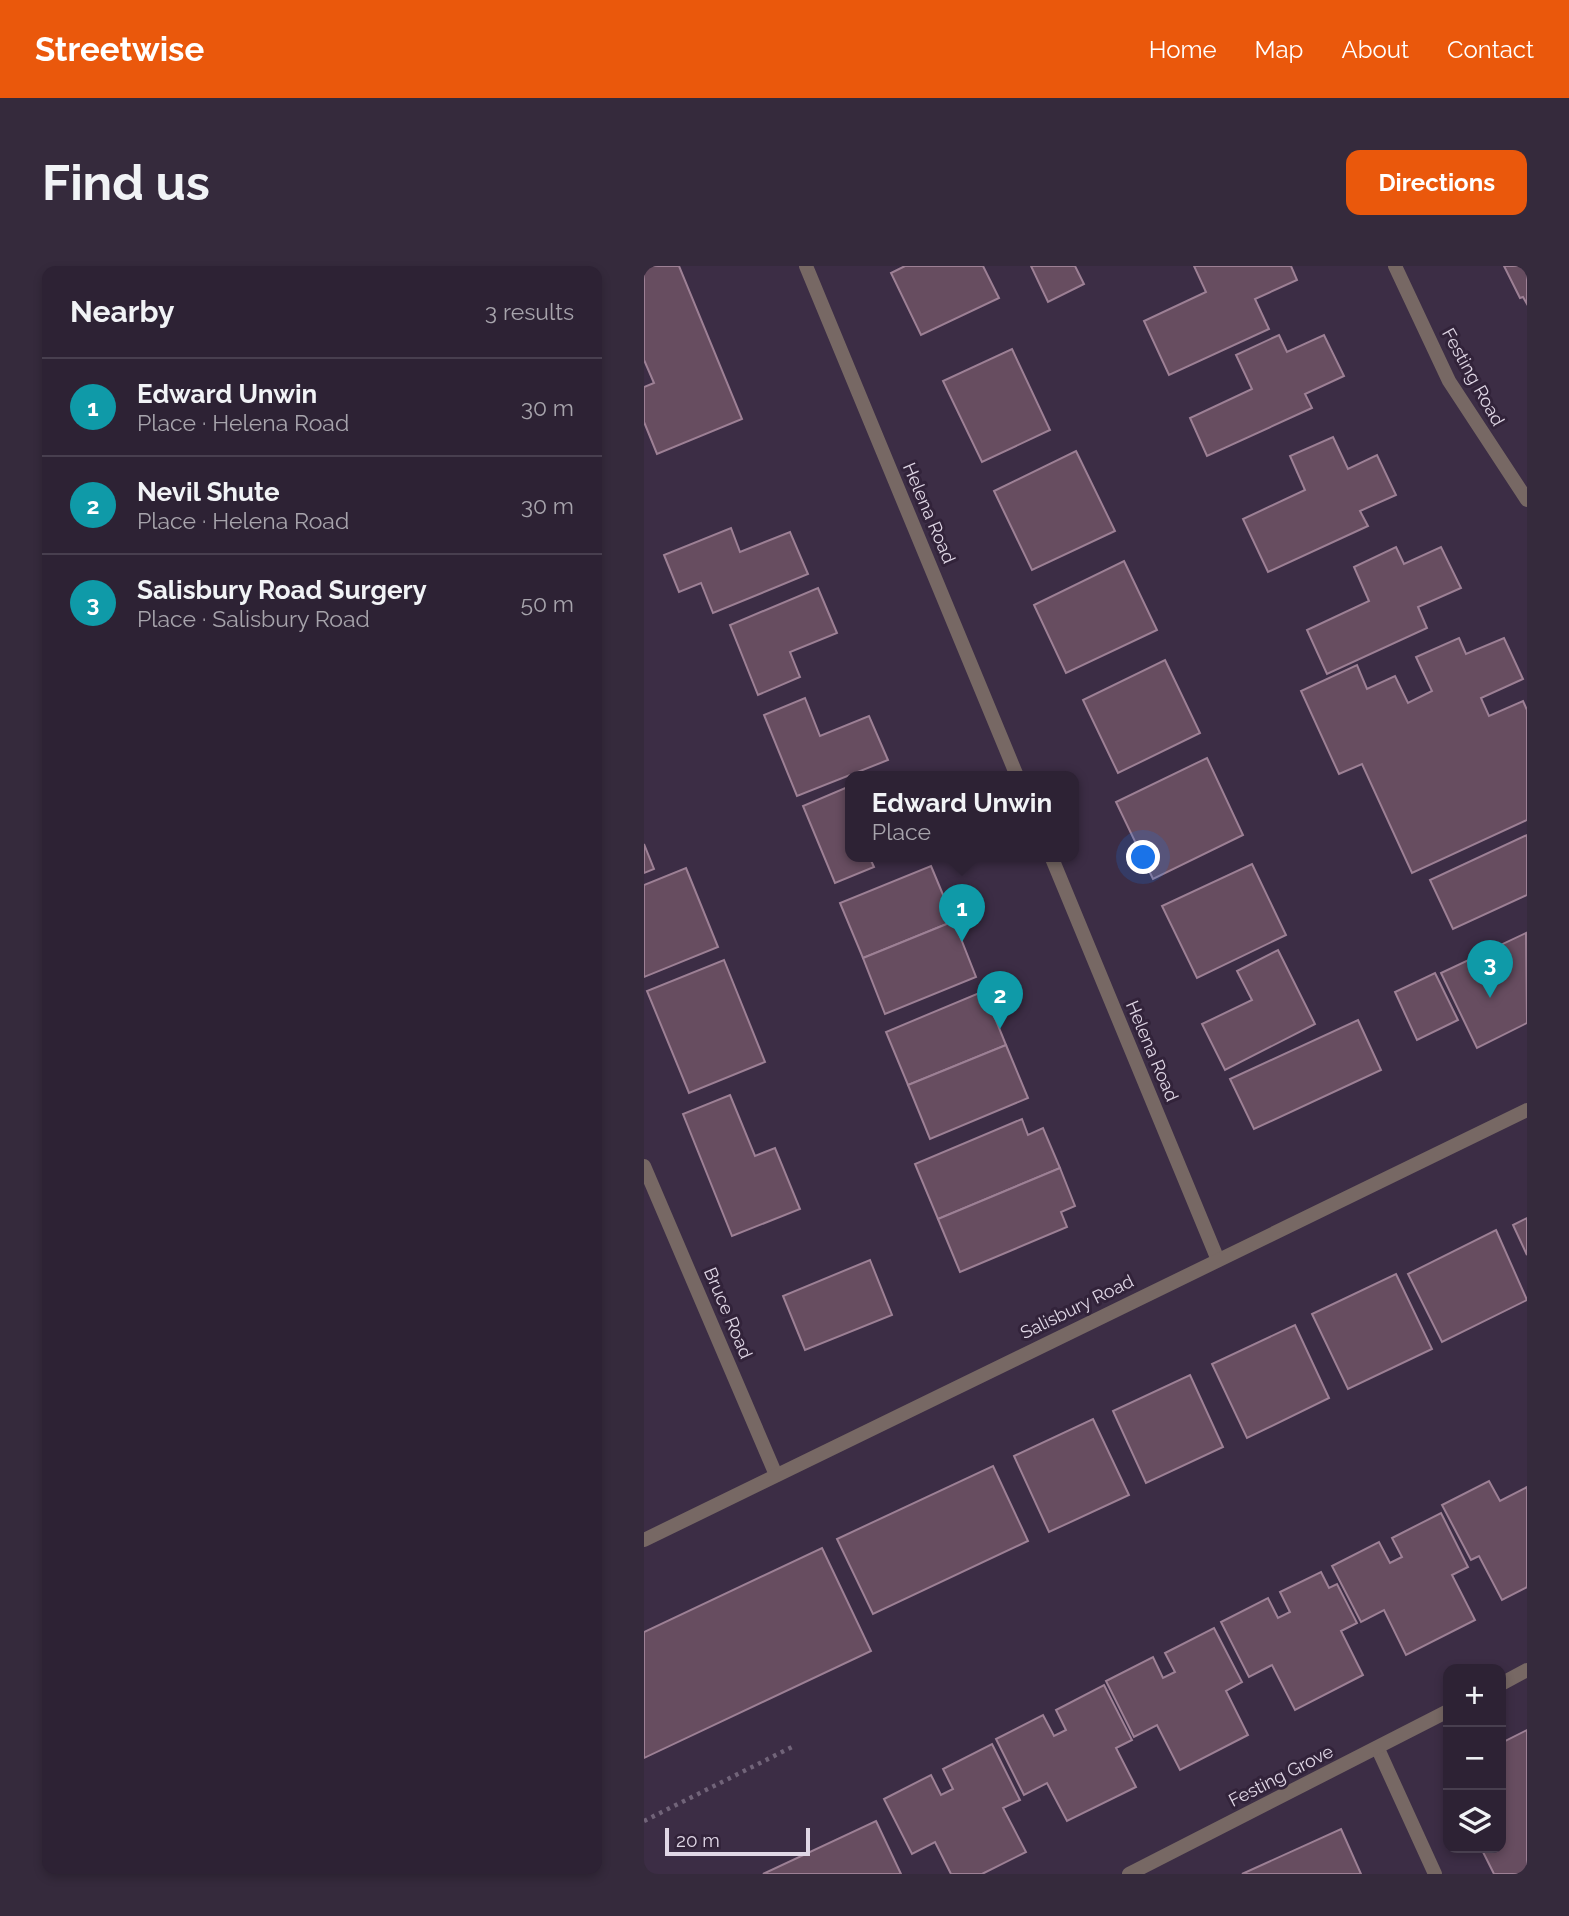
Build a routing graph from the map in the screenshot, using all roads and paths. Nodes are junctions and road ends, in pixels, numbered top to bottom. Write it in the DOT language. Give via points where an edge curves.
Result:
graph roads {
  1 [pos="806,266"];
  2 [pos="1395,266"];
  3 [pos="1527,500"];
  4 [pos="1015,771"];
  5 [pos="1053,862"];
  6 [pos="1527,1110"];
  7 [pos="644,1166"];
  8 [pos="1218,1260"];
  9 [pos="776,1475"];
  10 [pos="644,1540"];
  11 [pos="1527,1670"];
  12 [pos="1506,1681"];
  13 [pos="1443,1715"];
  14 [pos="796,1745"];
  15 [pos="1378,1749"];
  16 [pos="644,1821"];
  17 [pos="1129,1874"];
  18 [pos="1435,1874"];
  1 -- 4 [label="street, Helena Road"];
  2 -- 3 [label="street, Festing Road" via="1449,381"];
  5 -- 8 [label="street, Helena Road"];
  6 -- 8 [label="street, Salisbury Road"];
  7 -- 9 [label="street, Bruce Road"];
  8 -- 9 [label="street, Salisbury Road"];
  9 -- 10 [label="street, Salisbury Road"];
  11 -- 12 [label="street"];
  13 -- 15 [label="street, Festing Grove"];
  14 -- 16 [label="path"];
  15 -- 17 [label="street, Festing Grove"];
  15 -- 18 [label="street"];
}
